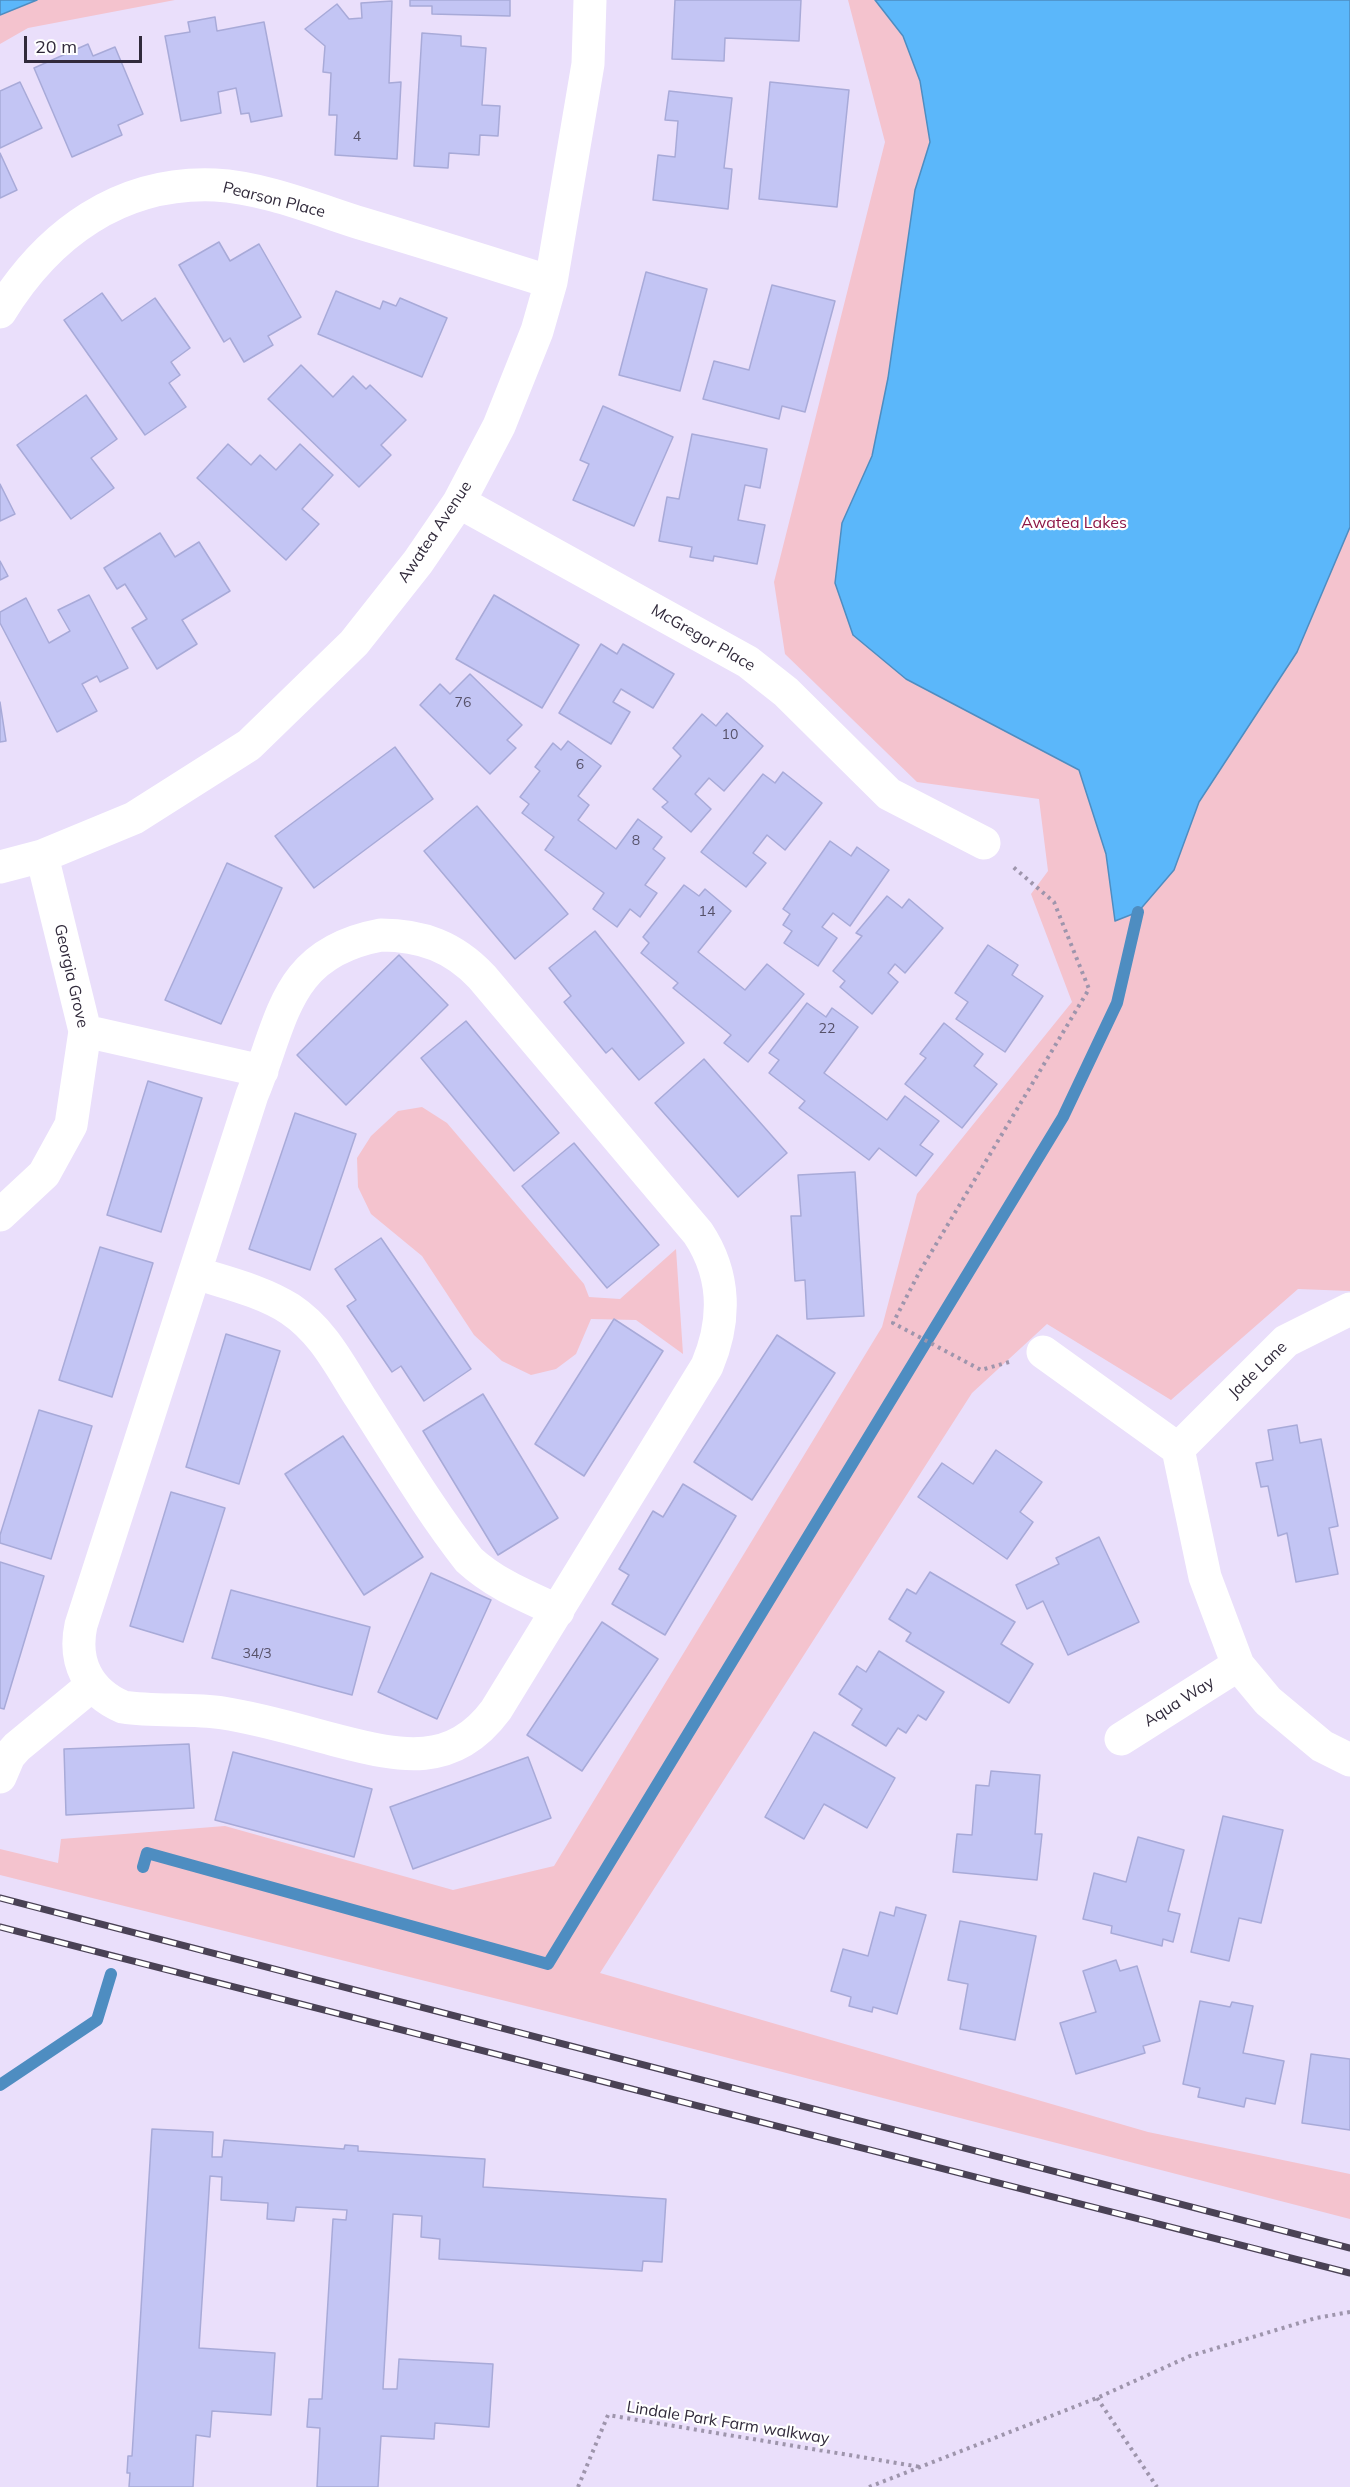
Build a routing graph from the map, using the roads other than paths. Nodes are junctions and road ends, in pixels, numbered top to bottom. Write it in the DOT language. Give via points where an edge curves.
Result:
graph roads {
  1 [pos="590,0"];
  2 [pos="551,282"];
  3 [pos="0,312"];
  4 [pos="459,502"];
  5 [pos="984,843"];
  6 [pos="42,856"];
  7 [pos="0,867"];
  8 [pos="85,1031"];
  9 [pos="262,1071"];
  10 [pos="0,1215"];
  11 [pos="196,1273"];
  12 [pos="1350,1309"];
  13 [pos="1043,1352"];
  14 [pos="1178,1449"];
  15 [pos="558,1611"];
  16 [pos="1238,1665"];
  17 [pos="91,1686"];
  18 [pos="1121,1739"];
  19 [pos="1350,1760"];
  20 [pos="0,1777"];
  1 -- 2 [label="street, Awatea Avenue" via="588,64"];
  2 -- 3 [label="street, Pearson Place" via="270,195 217,185 185,186 121,200 81,224 52,246 18,284"];
  2 -- 4 [label="street, Awatea Avenue" via="537,331 499,426"];
  4 -- 5 [label="street, McGregor Place" via="748,662 786,692 888,794"];
  4 -- 6 [label="street, Awatea Avenue" via="354,643 249,746 134,818"];
  6 -- 7 [label="street, Awatea Avenue"];
  6 -- 8 [label="street, Georgia Grove"];
  8 -- 9 [label="street"];
  8 -- 10 [label="street, Georgia Grove" via="71,1125 44,1174"];
  9 -- 11 [label="street"];
  9 -- 15 [label="street" via="290,994 322,958 350,943 381,935 429,941 458,955 482,977 705,1244 715,1267 721,1305 712,1354"];
  11 -- 15 [label="street" via="273,1300 308,1323 336,1356 470,1560 501,1584"];
  11 -- 17 [label="street" via="81,1625 79,1656"];
  12 -- 14 [label="street, Jade Lane" via="1286,1341"];
  13 -- 14 [label="street"];
  14 -- 16 [label="street" via="1205,1577"];
  15 -- 17 [label="street" via="488,1722 453,1747 426,1754 378,1751 224,1713 123,1707"];
  16 -- 18 [label="street, Aqua Way"];
  16 -- 19 [label="street" via="1268,1701 1322,1746"];
  17 -- 20 [label="street" via="17,1747"];
}
